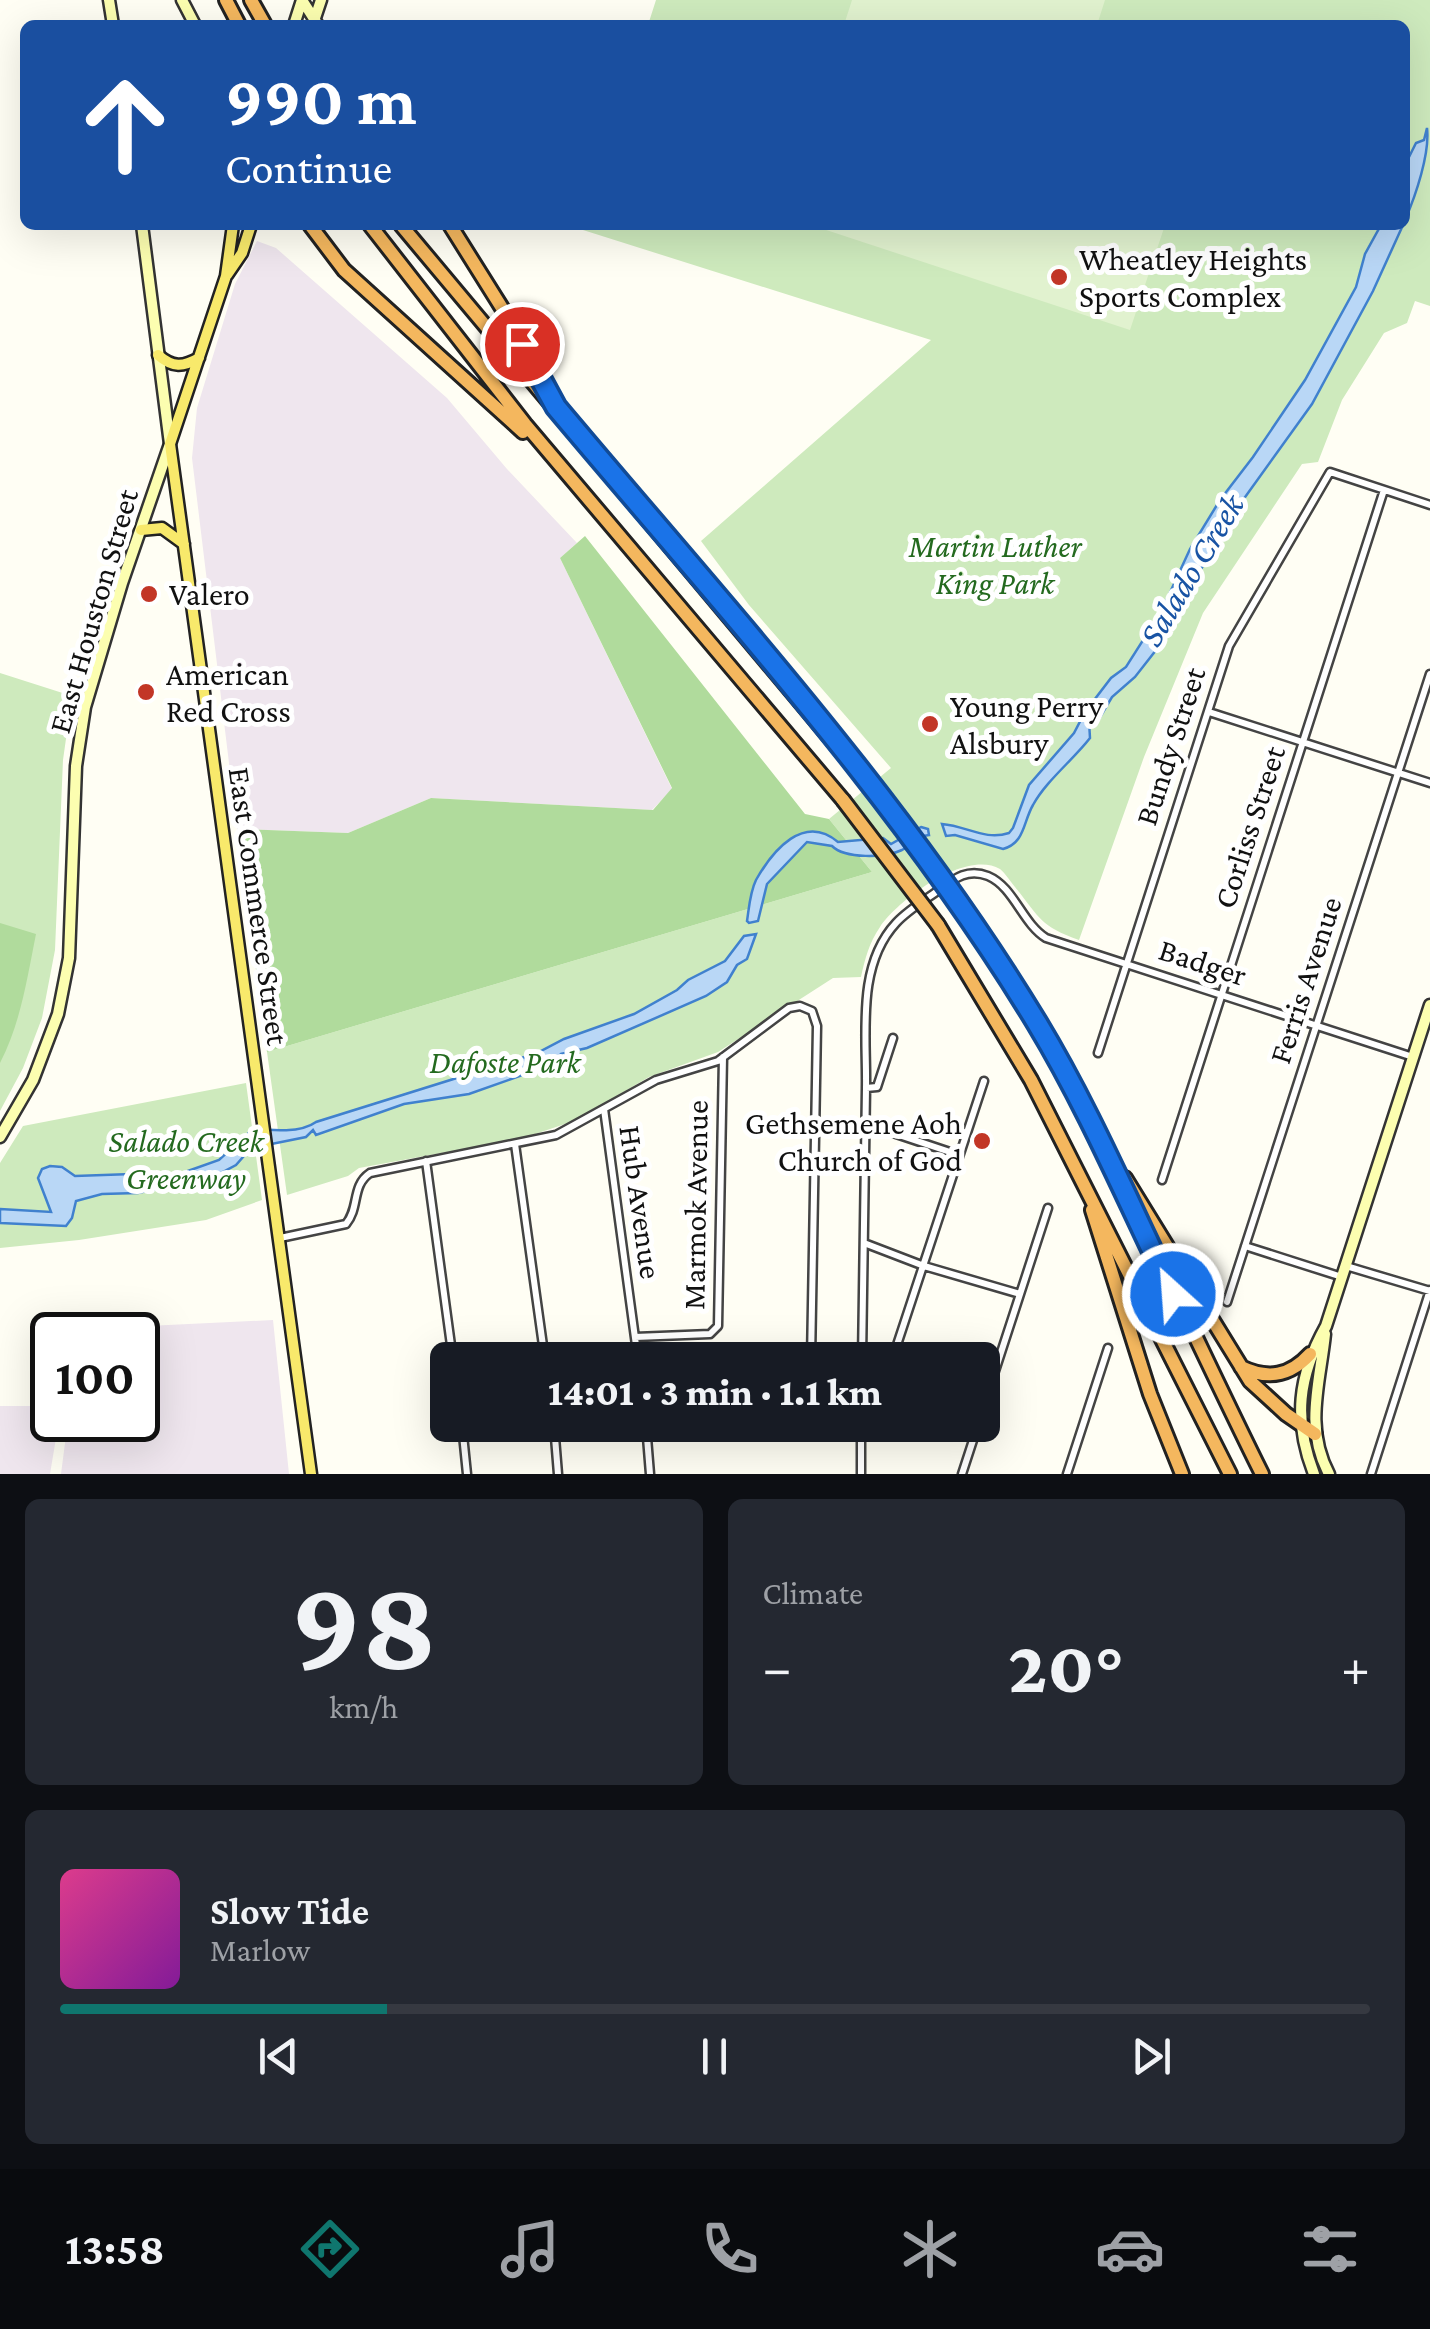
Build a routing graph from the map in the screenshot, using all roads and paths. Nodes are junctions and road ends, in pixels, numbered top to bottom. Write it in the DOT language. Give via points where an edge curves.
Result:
graph roads {
  1 [pos="143,230"];
  2 [pos="232,230"];
  3 [pos="249,230"];
  4 [pos="314,230"];
  5 [pos="374,230"];
  6 [pos="405,230"];
  7 [pos="453,230"];
  8 [pos="226,276"];
  9 [pos="158,355"];
  10 [pos="199,358"];
  11 [pos="556,407"];
  12 [pos="170,444"];
  13 [pos="562,468"];
  14 [pos="1384,490"];
  15 [pos="1430,505"];
  16 [pos="140,530"];
  17 [pos="184,544"];
  18 [pos="1430,674"];
  19 [pos="1208,712"];
  20 [pos="1303,742"];
  21 [pos="1398,773"];
  22 [pos="1430,783"];
  23 [pos="1126,963"];
  24 [pos="1221,995"];
  25 [pos="1430,1005"];
  26 [pos="1316,1025"];
  27 [pos="892,1038"];
  28 [pos="1098,1052"];
  29 [pos="723,1057"];
  30 [pos="1413,1057"];
  31 [pos="984,1081"];
  32 [pos="866,1088"];
  33 [pos="1082,1106"];
  34 [pos="604,1110"];
  35 [pos="866,1124"];
  36 [pos="0,1137"];
  37 [pos="515,1144"];
  38 [pos="960,1155"];
  39 [pos="426,1161"];
  40 [pos="1082,1179"];
  41 [pos="1162,1180"];
  42 [pos="1048,1208"];
  43 [pos="280,1238"];
  44 [pos="864,1243"];
  45 [pos="1245,1246"];
  46 [pos="924,1266"];
  47 [pos="1343,1272"];
  48 [pos="1430,1291"];
  49 [pos="1020,1294"];
  50 [pos="1227,1302"];
  51 [pos="1326,1326"];
  52 [pos="635,1337"];
  53 [pos="451,1342"];
  54 [pos="542,1342"];
  55 [pos="636,1342"];
  56 [pos="811,1342"];
  57 [pos="862,1342"];
  58 [pos="898,1342"];
  59 [pos="1108,1348"];
  60 [pos="1310,1354"];
  61 [pos="1000,1356"];
  62 [pos="1242,1367"];
  63 [pos="1301,1424"];
  64 [pos="1315,1434"];
  65 [pos="464,1442"];
  66 [pos="555,1442"];
  67 [pos="647,1442"];
  68 [pos="861,1442"];
  69 [pos="972,1442"];
  70 [pos="311,1474"];
  71 [pos="467,1474"];
  72 [pos="558,1474"];
  73 [pos="650,1474"];
  74 [pos="861,1474"];
  75 [pos="962,1474"];
  76 [pos="1067,1474"];
  77 [pos="1182,1474"];
  78 [pos="1230,1474"];
  79 [pos="1262,1474"];
  80 [pos="1314,1474"];
  81 [pos="1328,1474"];
  82 [pos="1371,1474"];
  1 -- 9 [label="main road, East Commerce Street"];
  2 -- 8 [label="main road, East Houston Street"];
  3 -- 8 [label="main road, East Houston Street"];
  4 -- 13 [label="highway" via="344,270"];
  5 -- 13 [label="highway"];
  6 -- 11 [label="highway"];
  7 -- 11 [label="highway"];
  8 -- 10 [label="main road, East Houston Street"];
  9 -- 10 [label="main road" via="181,366"];
  9 -- 12 [label="main road, East Commerce Street"];
  10 -- 12 [label="main road, East Houston Street"];
  11 -- 33 [label="highway, bridge" via="868,783 960,908"];
  12 -- 16 [label="main road, East Houston Street"];
  12 -- 17 [label="main road, East Commerce Street"];
  13 -- 40 [label="highway, bridge" via="843,800 938,925 1032,1080"];
  14 -- 15 [label="street"];
  14 -- 19 [label="street, Bundy Street" via="1330,472 1233,637"];
  14 -- 20 [label="street, Corliss Street"];
  16 -- 17 [label="main road" via="162,528"];
  16 -- 36 [label="main road, East Houston Street" via="80,736 65,983 46,1050"];
  17 -- 43 [label="main road, East Commerce Street"];
  18 -- 21 [label="street, Ferris Avenue"];
  19 -- 20 [label="street"];
  19 -- 23 [label="street, Bundy Street"];
  20 -- 21 [label="street"];
  20 -- 24 [label="street, Corliss Street"];
  21 -- 22 [label="street"];
  21 -- 26 [label="street, Ferris Avenue"];
  23 -- 24 [label="street, Badger"];
  23 -- 28 [label="street, Bundy Street"];
  23 -- 32 [label="street, Badger" via="1036,932 999,882 964,874 900,920 871,966"];
  24 -- 26 [label="street, Badger"];
  24 -- 41 [label="street, Corliss Street"];
  25 -- 30 [label="main road"];
  26 -- 30 [label="street, Badger"];
  26 -- 45 [label="street, Ferris Avenue"];
  27 -- 32 [label="street" via="877,1087"];
  29 -- 34 [label="street" via="669,1074"];
  29 -- 52 [label="street, Marmok Avenue" via="718,1326 710,1334"];
  29 -- 56 [label="street" via="789,1008 804,1006 814,1015"];
  30 -- 47 [label="main road"];
  31 -- 38 [label="street"];
  32 -- 35 [label="street"];
  33 -- 62 [label="highway"];
  33 -- 79 [label="highway"];
  34 -- 37 [label="street" via="556,1135"];
  34 -- 52 [label="street, Hub Avenue"];
  35 -- 38 [label="street"];
  35 -- 44 [label="street"];
  37 -- 39 [label="street"];
  37 -- 54 [label="street"];
  38 -- 46 [label="street"];
  39 -- 43 [label="street" via="365,1176 346,1224"];
  39 -- 53 [label="street"];
  40 -- 77 [label="highway"];
  40 -- 78 [label="highway"];
  42 -- 49 [label="street"];
  43 -- 70 [label="main road, East Commerce Street"];
  44 -- 46 [label="street"];
  44 -- 57 [label="street"];
  45 -- 47 [label="street"];
  45 -- 50 [label="street, Ferris Avenue"];
  46 -- 49 [label="street"];
  46 -- 58 [label="street"];
  47 -- 48 [label="street"];
  47 -- 51 [label="main road"];
  48 -- 82 [label="street"];
  49 -- 61 [label="street"];
  51 -- 60 [label="main road"];
  51 -- 64 [label="main road"];
  52 -- 55 [label="street, Hub Avenue"];
  59 -- 76 [label="street"];
  60 -- 62 [label="highway" via="1280,1374"];
  60 -- 63 [label="main road"];
  62 -- 63 [label="highway" via="1264,1396"];
  63 -- 64 [label="highway"];
  63 -- 80 [label="main road"];
  64 -- 81 [label="main road"];
  65 -- 71 [label="street"];
  66 -- 72 [label="street"];
  67 -- 73 [label="street"];
  68 -- 74 [label="street"];
  69 -- 75 [label="street"];
}
